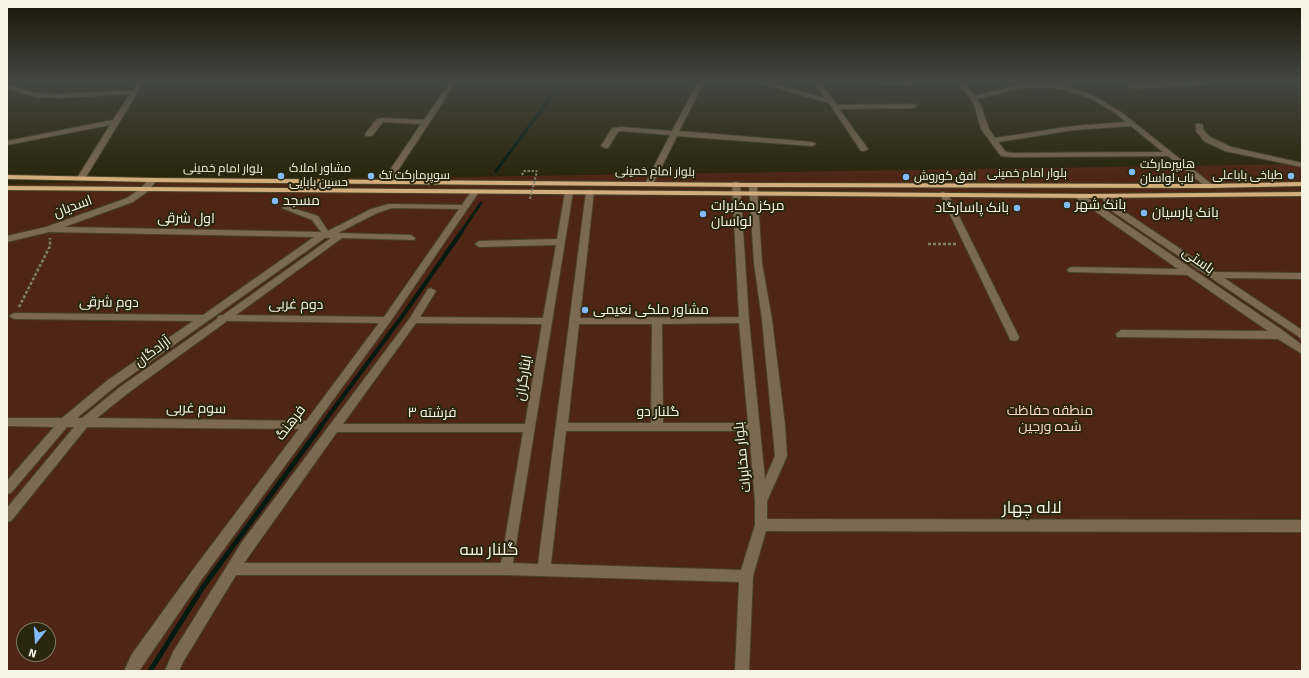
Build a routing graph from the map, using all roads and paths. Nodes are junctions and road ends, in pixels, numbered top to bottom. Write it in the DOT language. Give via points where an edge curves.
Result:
graph roads {
  1 [pos="121,114"];
  2 [pos="432,114"];
  3 [pos="685,114"];
  4 [pos="839,114"];
  5 [pos="981,114"];
  6 [pos="1118,114"];
  7 [pos="116,122"];
  8 [pos="426,122"];
  9 [pos="1132,124"];
  10 [pos="1199,126"];
  11 [pos="675,133"];
  12 [pos="368,134"];
  13 [pos="994,140"];
  14 [pos="7,143"];
  15 [pos="812,144"];
  16 [pos="605,146"];
  17 [pos="864,149"];
  18 [pos="1170,154"];
  19 [pos="1302,165"];
  20 [pos="524,171"];
  21 [pos="7,177"];
  22 [pos="81,178"];
  23 [pos="153,180"];
  24 [pos="386,182"];
  25 [pos="649,184"];
  26 [pos="1302,184"];
  27 [pos="1210,186"];
  28 [pos="7,188"];
  29 [pos="736,189"];
  30 [pos="753,189"];
  31 [pos="144,190"];
  32 [pos="475,192"];
  33 [pos="569,192"];
  34 [pos="590,192"];
  35 [pos="944,194"];
  36 [pos="1302,194"];
  37 [pos="1079,196"];
  38 [pos="1104,196"];
  39 [pos="530,199"];
  40 [pos="464,207"];
  41 [pos="286,208"];
  42 [pos="50,229"];
  43 [pos="325,235"];
  44 [pos="340,236"];
  45 [pos="411,238"];
  46 [pos="7,239"];
  47 [pos="560,242"];
  48 [pos="479,244"];
  49 [pos="928,244"];
  50 [pos="968,244"];
  51 [pos="1072,270"];
  52 [pos="1190,272"];
  53 [pos="1212,275"];
  54 [pos="1302,276"];
  55 [pos="432,291"];
  56 [pos="14,316"];
  57 [pos="204,318"];
  58 [pos="223,318"];
  59 [pos="388,320"];
  60 [pos="413,320"];
  61 [pos="744,320"];
  62 [pos="547,321"];
  63 [pos="574,321"];
  64 [pos="657,321"];
  65 [pos="1121,334"];
  66 [pos="1281,335"];
  67 [pos="1302,335"];
  68 [pos="1014,337"];
  69 [pos="1302,350"];
  70 [pos="7,422"];
  71 [pos="64,423"];
  72 [pos="84,423"];
  73 [pos="308,425"];
  74 [pos="657,427"];
  75 [pos="754,427"];
  76 [pos="334,428"];
  77 [pos="530,428"];
  78 [pos="561,428"];
  79 [pos="7,489"];
  80 [pos="762,501"];
  81 [pos="7,517"];
  82 [pos="761,525"];
  83 [pos="1302,526"];
  84 [pos="232,569"];
  85 [pos="506,569"];
  86 [pos="544,570"];
  87 [pos="746,576"];
  88 [pos="130,671"];
  89 [pos="172,671"];
  90 [pos="742,671"];
  1 -- 7 [label="street"];
  2 -- 8 [label="street"];
  3 -- 11 [label="street"];
  4 -- 17 [label="street"];
  5 -- 13 [label="street" via="985,129"];
  6 -- 9 [label="street"];
  7 -- 14 [label="street"];
  7 -- 22 [label="street"];
  8 -- 12 [label="street" via="382,120"];
  8 -- 24 [label="street"];
  9 -- 13 [label="street" via="1074,128"];
  9 -- 18 [label="street"];
  10 -- 19 [label="street" via="1207,139 1228,148"];
  11 -- 15 [label="street"];
  11 -- 16 [label="street" via="617,129"];
  11 -- 25 [label="street"];
  13 -- 18 [label="street" via="1004,154 1013,155"];
  18 -- 27 [label="street"];
  20 -- 39 [label="path, bridge" via="537,171"];
  21 -- 22 [label="main road, بلوار امام خمینی"];
  22 -- 23 [label="main road, بلوار امام خمینی"];
  23 -- 24 [label="main road, بلوار امام خمینی"];
  23 -- 31 [label="street, اسدیان"];
  24 -- 25 [label="main road, بلوار امام خمینی"];
  25 -- 29 [label="main road, بلوار امام خمینی"];
  26 -- 27 [label="main road, بلوار امام خمینی"];
  27 -- 30 [label="main road, بلوار امام خمینی"];
  28 -- 31 [label="main road, بلوار امام خمینی"];
  29 -- 30 [label="main road, بلوار امام خمینی"];
  29 -- 34 [label="main road, بلوار امام خمینی"];
  29 -- 61 [label="street, بلوار مخابرات"];
  30 -- 35 [label="main road, بلوار امام خمینی"];
  30 -- 80 [label="street, بلوار مخابرات" via="758,263 767,320 781,456"];
  31 -- 32 [label="main road, بلوار امام خمینی"];
  31 -- 42 [label="street, اسدیان" via="130,200"];
  32 -- 33 [label="main road, بلوار امام خمینی"];
  32 -- 40 [label="street, فرهنگ"];
  33 -- 34 [label="main road, بلوار امام خمینی"];
  33 -- 47 [label="street, ایثارگران"];
  34 -- 63 [label="street"];
  35 -- 37 [label="main road, بلوار امام خمینی"];
  35 -- 50 [label="street"];
  36 -- 38 [label="main road, بلوار امام خمینی"];
  37 -- 38 [label="main road, بلوار امام خمینی"];
  37 -- 52 [label="street, باستی"];
  38 -- 53 [label="street, باستی" via="1116,210"];
  40 -- 43 [label="street, آزادگان" via="392,206 374,211"];
  40 -- 59 [label="street, فرهنگ"];
  41 -- 43 [label="street" via="315,218"];
  42 -- 43 [label="street, اول شرقی"];
  42 -- 46 [label="street, اسدیان"];
  42 -- 56 [label="path" via="50,246"];
  43 -- 44 [label="street, اول شرقی"];
  43 -- 57 [label="street, آزادگان"];
  44 -- 45 [label="street, اول شرقی"];
  44 -- 58 [label="street, آزادگان"];
  47 -- 48 [label="street"];
  47 -- 62 [label="street, ایثارگران"];
  49 -- 50 [label="path"];
  50 -- 68 [label="street"];
  51 -- 52 [label="street"];
  52 -- 66 [label="street, باستی"];
  53 -- 54 [label="street"];
  53 -- 67 [label="street, باستی"];
  55 -- 60 [label="street"];
  56 -- 57 [label="street, دوم شرقی"];
  57 -- 58 [label="street, دوم غربی"];
  57 -- 71 [label="street, آزادگان" via="112,383"];
  58 -- 59 [label="street, دوم غربی"];
  58 -- 72 [label="street, آزادگان" via="124,390"];
  59 -- 73 [label="street, فرهنگ"];
  60 -- 62 [label="street"];
  60 -- 76 [label="street"];
  61 -- 64 [label="street"];
  61 -- 75 [label="street, بلوار مخابرات"];
  62 -- 77 [label="street, ایثارگران"];
  63 -- 64 [label="street"];
  63 -- 78 [label="street"];
  64 -- 74 [label="street"];
  65 -- 66 [label="street"];
  66 -- 69 [label="street, باستی"];
  70 -- 71 [label="street, سوم غربی"];
  71 -- 72 [label="street, سوم غربی"];
  71 -- 79 [label="street, آزادگان"];
  72 -- 73 [label="street, سوم غربی"];
  72 -- 81 [label="street, آزادگان"];
  73 -- 88 [label="street, فرهنگ" via="192,581"];
  74 -- 75 [label="street, گلنار دو"];
  74 -- 78 [label="street, گلنار دو"];
  75 -- 80 [label="street, بلوار مخابرات"];
  76 -- 77 [label="street, فرشته ۳"];
  76 -- 84 [label="street"];
  77 -- 85 [label="street, ایثارگران"];
  78 -- 86 [label="street"];
  80 -- 82 [label="street"];
  82 -- 83 [label="street, لاله چهار"];
  82 -- 87 [label="street"];
  84 -- 85 [label="street, گلنار سه"];
  84 -- 89 [label="street"];
  85 -- 86 [label="street, گلنار سه"];
  86 -- 87 [label="street, گلنار سه"];
  87 -- 90 [label="street"];
}
